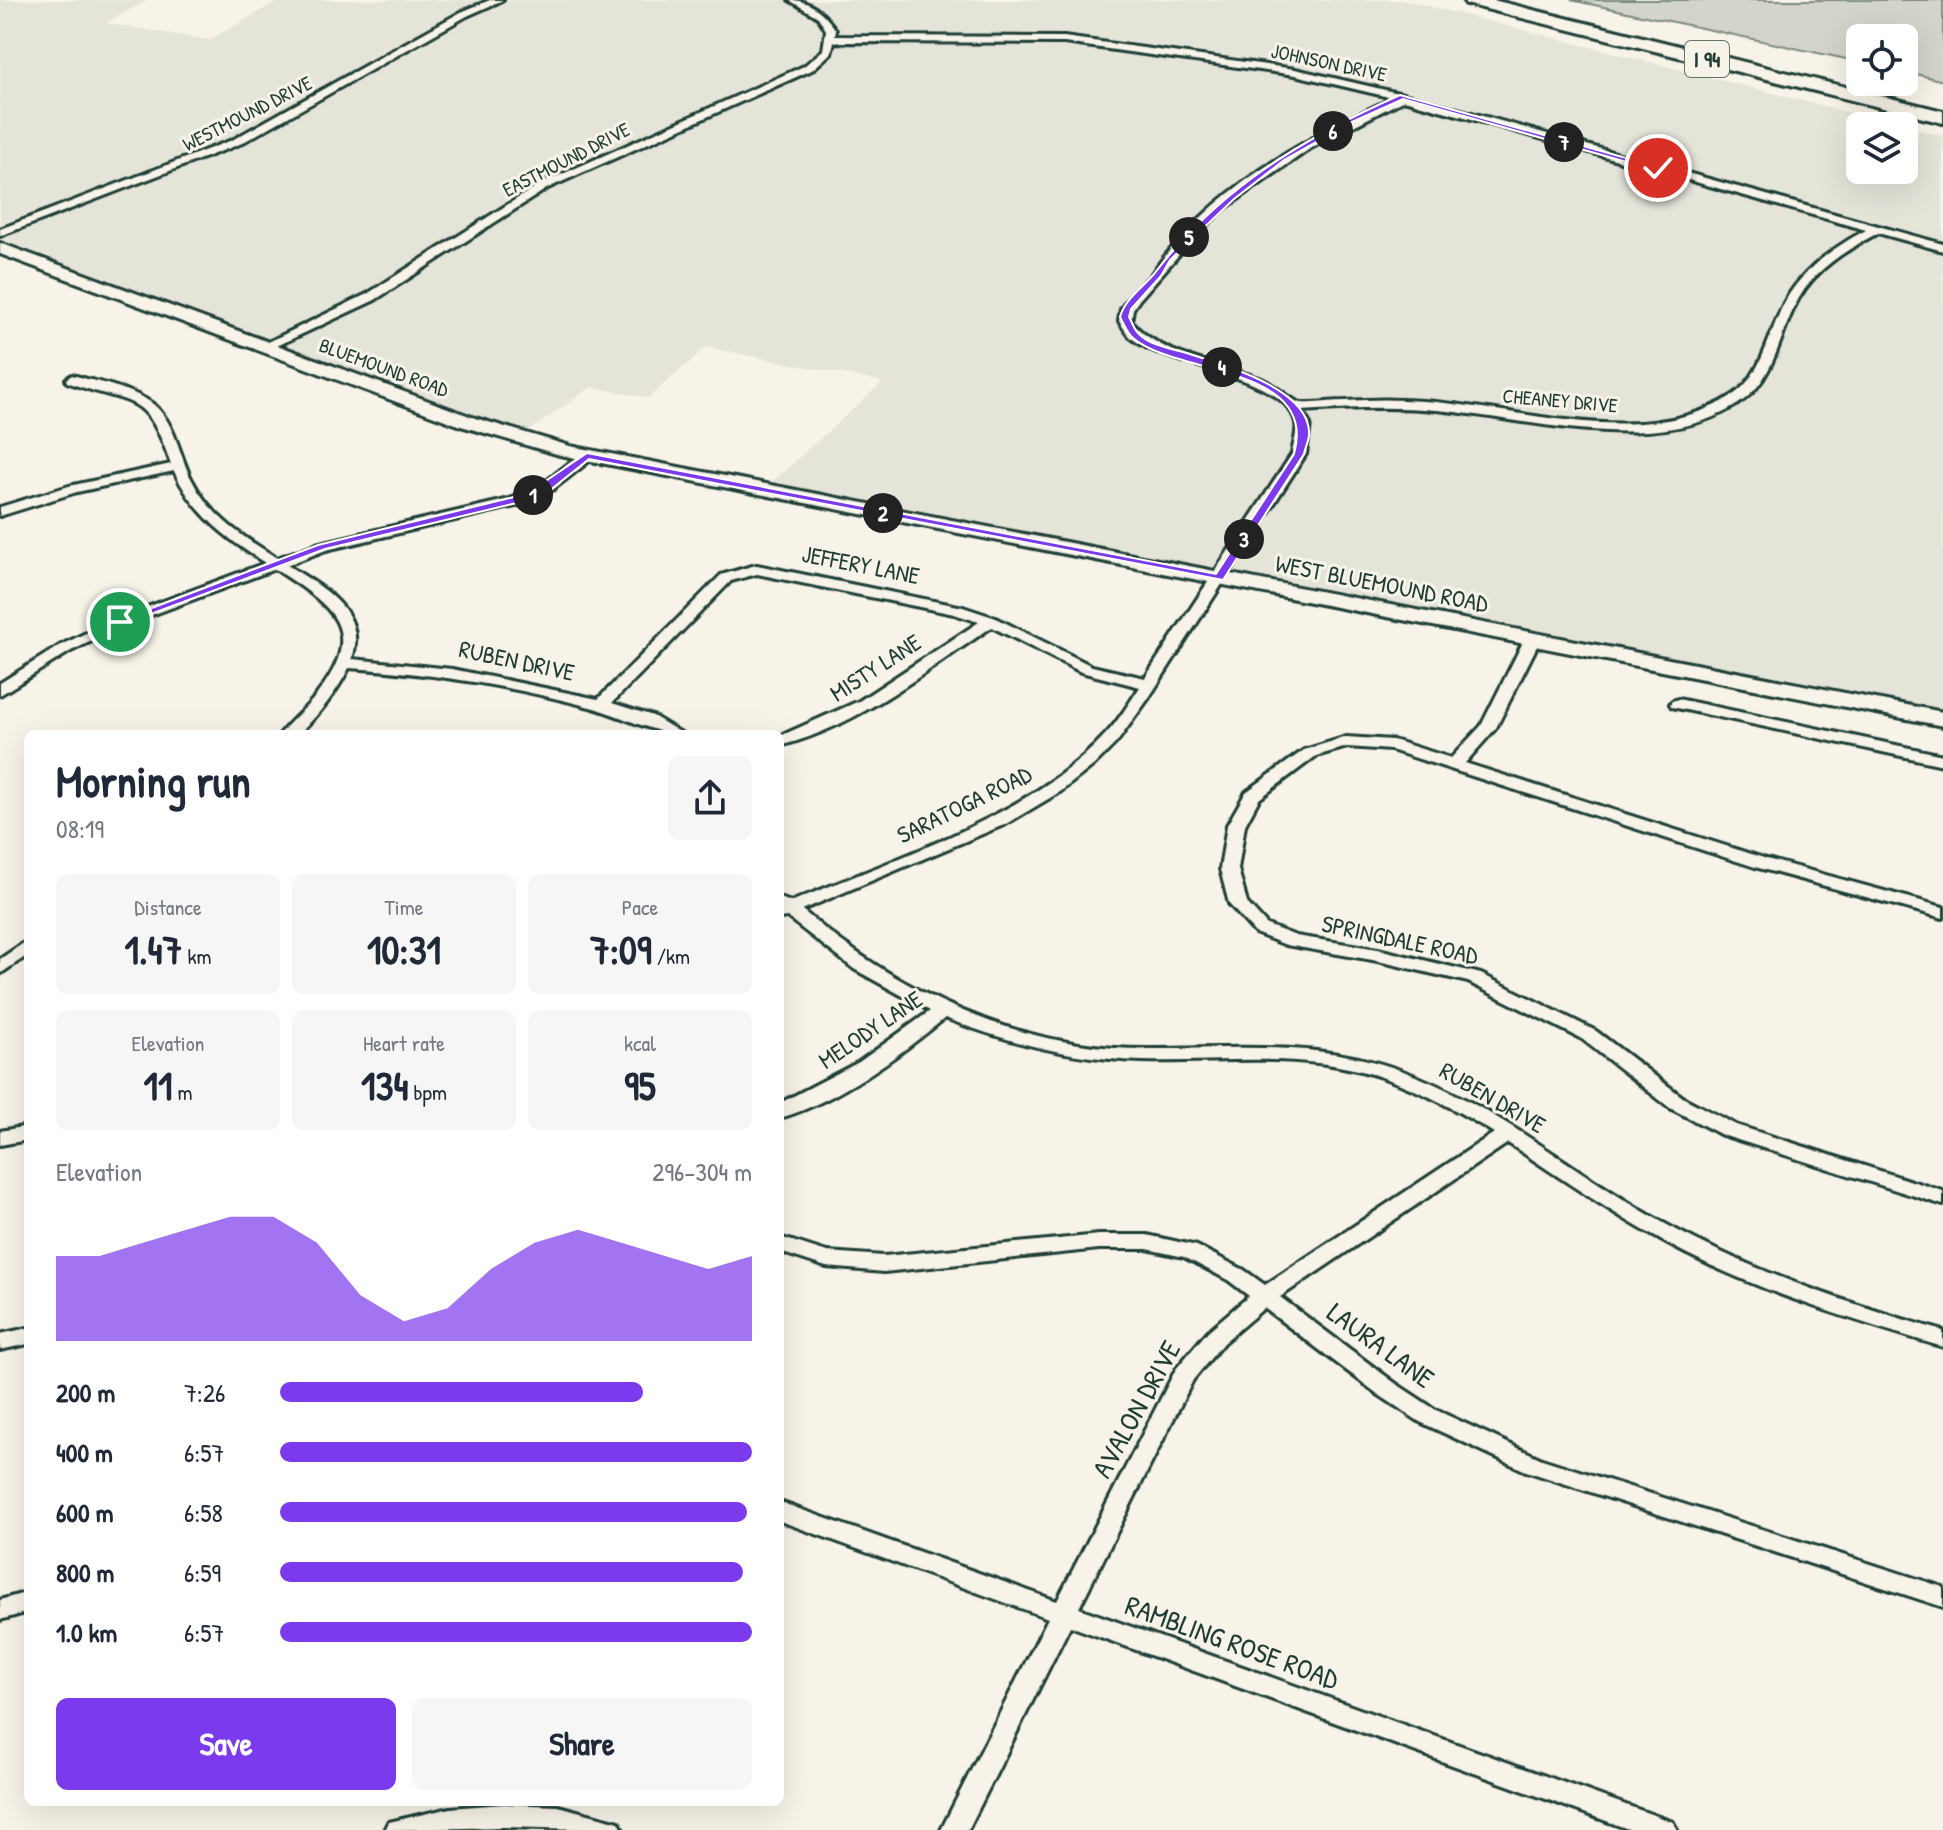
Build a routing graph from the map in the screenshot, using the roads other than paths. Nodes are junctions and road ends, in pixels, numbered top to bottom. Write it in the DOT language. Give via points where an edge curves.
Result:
graph roads {
  1 [pos="498,0"];
  2 [pos="794,0"];
  3 [pos="1472,0"];
  4 [pos="1512,0"];
  5 [pos="832,39"];
  6 [pos="1403,97"];
  7 [pos="1943,106"];
  8 [pos="1943,117"];
  9 [pos="1877,229"];
  10 [pos="0,233"];
  11 [pos="0,248"];
  12 [pos="1943,248"];
  13 [pos="264,347"];
  14 [pos="72,379"];
  15 [pos="1294,408"];
  16 [pos="587,456"];
  17 [pos="179,466"];
  18 [pos="763,490"];
  19 [pos="0,512"];
  20 [pos="273,564"];
  21 [pos="1219,578"];
  22 [pos="991,621"];
  23 [pos="1533,638"];
  24 [pos="342,663"];
  25 [pos="1149,684"];
  26 [pos="0,690"];
  27 [pos="1678,704"];
  28 [pos="601,705"];
  29 [pos="1943,719"];
  30 [pos="292,730"];
  31 [pos="667,730"];
  32 [pos="784,740"];
  33 [pos="1943,760"];
  34 [pos="1454,765"];
  35 [pos="784,908"];
  36 [pos="784,909"];
  37 [pos="1943,913"];
  38 [pos="24,949"];
  39 [pos="0,968"];
  40 [pos="945,1009"];
  41 [pos="784,1109"];
  42 [pos="24,1134"];
  43 [pos="1507,1134"];
  44 [pos="0,1138"];
  45 [pos="1943,1198"];
  46 [pos="784,1245"];
  47 [pos="1265,1297"];
  48 [pos="24,1337"];
  49 [pos="1943,1339"];
  50 [pos="0,1342"];
  51 [pos="784,1512"];
  52 [pos="1943,1597"];
  53 [pos="24,1603"];
  54 [pos="0,1610"];
  55 [pos="1063,1613"];
  56 [pos="398,1830"];
  57 [pos="610,1830"];
  58 [pos="954,1830"];
  59 [pos="1664,1830"];
  1 -- 10 [label="street, WESTMOUND DRIVE" via="458,17 236,142"];
  2 -- 5 [label="street" via="821,15"];
  3 -- 8 [label="highway, I 94"];
  4 -- 7 [label="highway, I 94"];
  5 -- 6 [label="street, JOHNSON DRIVE" via="1078,41 1260,66"];
  5 -- 13 [label="street, EASTMOUND DRIVE" via="824,56 808,68 544,186 371,297"];
  6 -- 9 [label="street, JOHNSON DRIVE"];
  6 -- 15 [label="street" via="1282,159 1233,195 1167,259 1125,313 1129,329 1151,346 1243,374"];
  9 -- 12 [label="street, JOHNSON DRIVE"];
  9 -- 15 [label="street, CHEANEY DRIVE" via="1805,281 1753,383 1737,398 1706,413 1656,424 1600,427 1407,403"];
  11 -- 13 [label="main road, BLUEMOUND ROAD"];
  13 -- 16 [label="main road, BLUEMOUND ROAD" via="480,426"];
  14 -- 17 [label="street" via="147,406 163,427"];
  15 -- 21 [label="street, SARATOGA ROAD" via="1304,431 1299,454"];
  16 -- 18 [label="main road, BLUEMOUND ROAD"];
  16 -- 20 [label="street" via="545,489 522,499 343,541"];
  17 -- 19 [label="street"];
  17 -- 20 [label="street" via="216,522"];
  18 -- 21 [label="main road, WEST BLUEMOUND ROAD"];
  20 -- 24 [label="street" via="327,599 344,617 348,644"];
  20 -- 26 [label="street" via="92,634"];
  21 -- 23 [label="main road, WEST BLUEMOUND ROAD"];
  21 -- 25 [label="street, SARATOGA ROAD"];
  22 -- 25 [label="street, JEFFERY LANE" via="1087,669"];
  22 -- 28 [label="street, JEFFERY LANE" via="934,603 771,570 746,570 726,578"];
  22 -- 32 [label="street, MISTY LANE" via="862,708"];
  23 -- 29 [label="main road, WEST BLUEMOUND ROAD"];
  23 -- 34 [label="street" via="1488,728"];
  24 -- 28 [label="street, RUBEN DRIVE" via="462,673"];
  24 -- 30 [label="street" via="321,698"];
  25 -- 35 [label="street, SARATOGA ROAD" via="1111,739 1026,806 961,839"];
  27 -- 33 [label="street"];
  28 -- 31 [label="street, RUBEN DRIVE"];
  34 -- 37 [label="street, SPRINGDALE ROAD" via="1761,863"];
  34 -- 45 [label="street, SPRINGDALE ROAD" via="1393,745 1346,742 1310,753 1252,796 1236,825 1229,869 1238,904 1261,929 1292,941 1474,978 1589,1035 1677,1103 1729,1130"];
  36 -- 40 [label="street, RUBEN DRIVE" via="843,954"];
  38 -- 39 [label="street"];
  40 -- 41 [label="street, MELODY LANE" via="858,1073"];
  40 -- 43 [label="street, RUBEN DRIVE" via="1010,1036 1071,1050 1141,1055 1263,1051 1349,1062 1417,1083"];
  42 -- 44 [label="street"];
  43 -- 47 [label="street, AVALON DRIVE"];
  43 -- 49 [label="street, RUBEN DRIVE" via="1639,1219 1728,1266 1836,1308"];
  46 -- 47 [label="street, LAURA LANE" via="826,1259 884,1264 1099,1242 1147,1242 1214,1262"];
  47 -- 52 [label="street, LAURA LANE" via="1387,1389 1469,1438 1534,1465"];
  47 -- 55 [label="street, AVALON DRIVE" via="1199,1351"];
  48 -- 50 [label="street"];
  51 -- 55 [label="street, RAMBLING ROSE ROAD"];
  53 -- 54 [label="street"];
  55 -- 58 [label="street, AVALON DRIVE"];
  55 -- 59 [label="street, RAMBLING ROSE ROAD"];
  56 -- 57 [label="street" via="495,1816 549,1818"];
}
